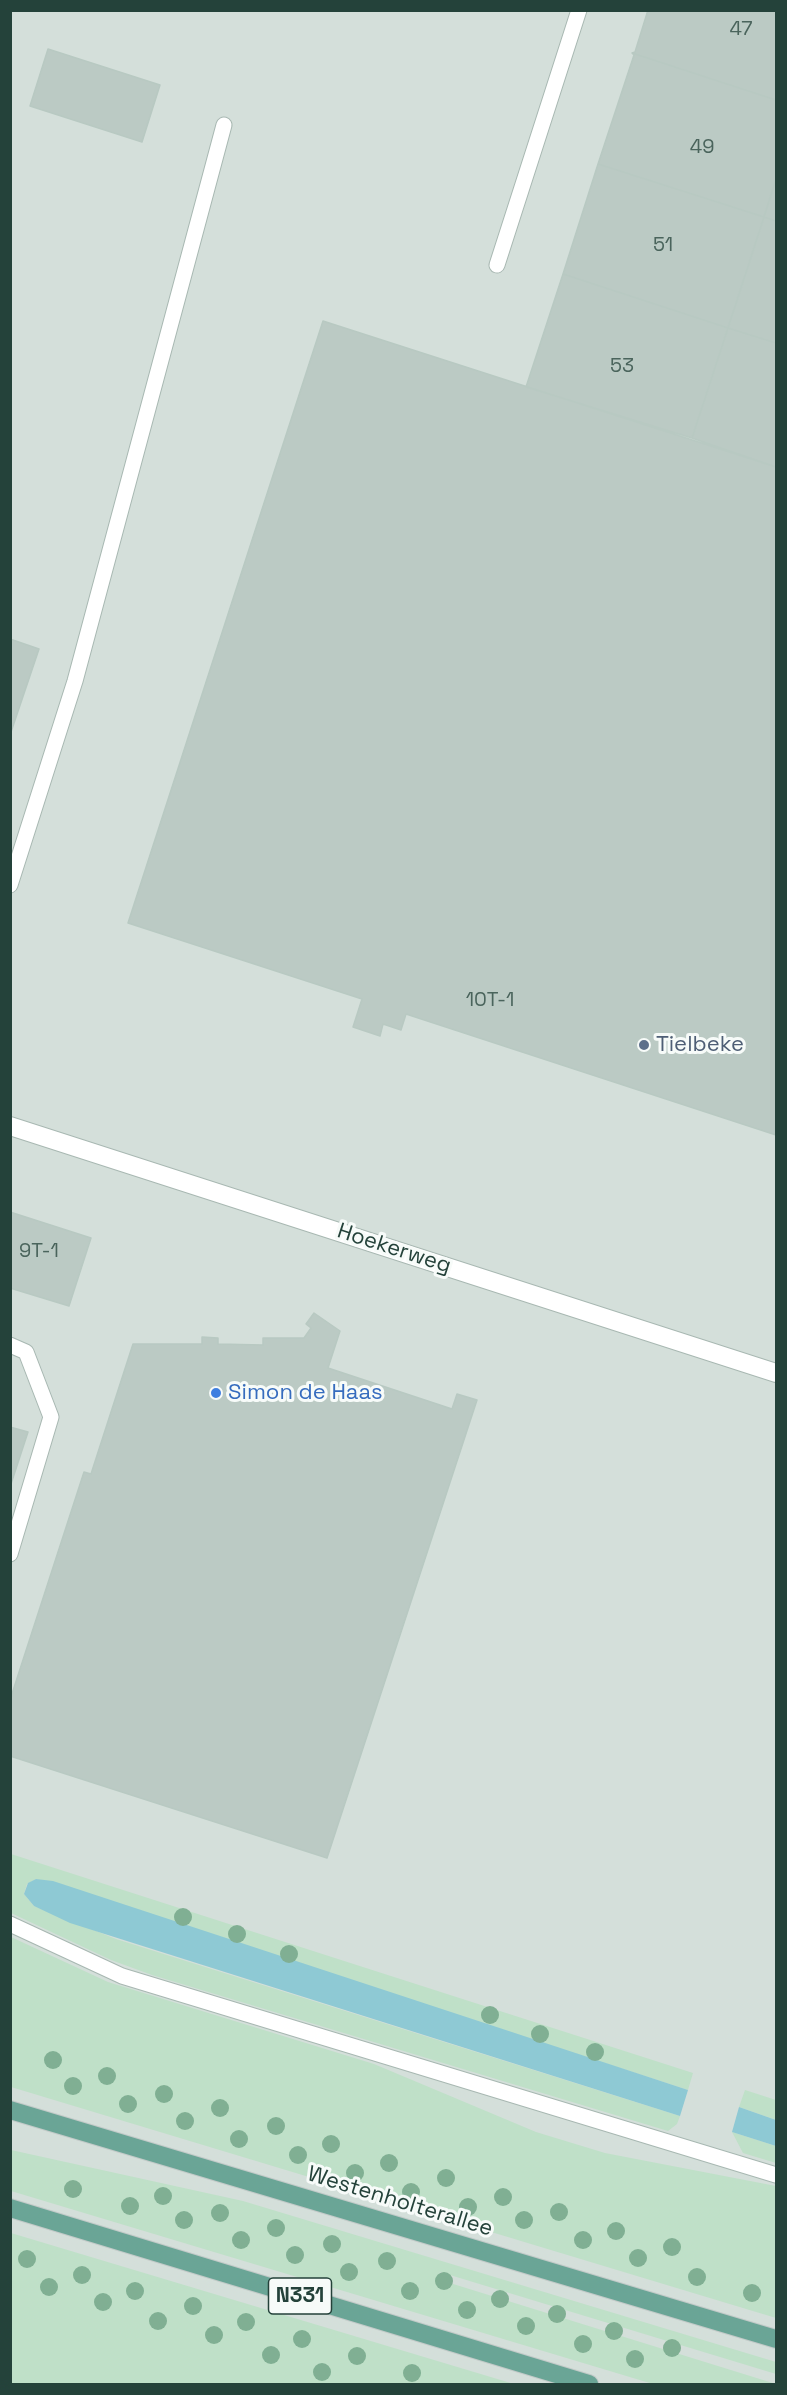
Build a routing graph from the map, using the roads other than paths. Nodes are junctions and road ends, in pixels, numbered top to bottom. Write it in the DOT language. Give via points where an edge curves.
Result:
graph roads {
  1 [pos="579,10"];
  2 [pos="224,125"];
  3 [pos="498,265"];
  4 [pos="10,885"];
  5 [pos="10,1126"];
  6 [pos="10,1345"];
  7 [pos="777,1373"];
  8 [pos="10,1554"];
  9 [pos="10,1924"];
  10 [pos="10,2110"];
  11 [pos="777,2175"];
  12 [pos="10,2208"];
  13 [pos="777,2339"];
  14 [pos="589,2385"];
  1 -- 3 [label="lane"];
  2 -- 4 [label="lane" via="75,681"];
  5 -- 7 [label="street, Hoekerweg"];
  6 -- 8 [label="lane" via="26,1352 51,1417"];
  9 -- 11 [label="lane" via="122,1976"];
  10 -- 13 [label="main road, Westenholterallee"];
  12 -- 14 [label="main road, N331"];
}
